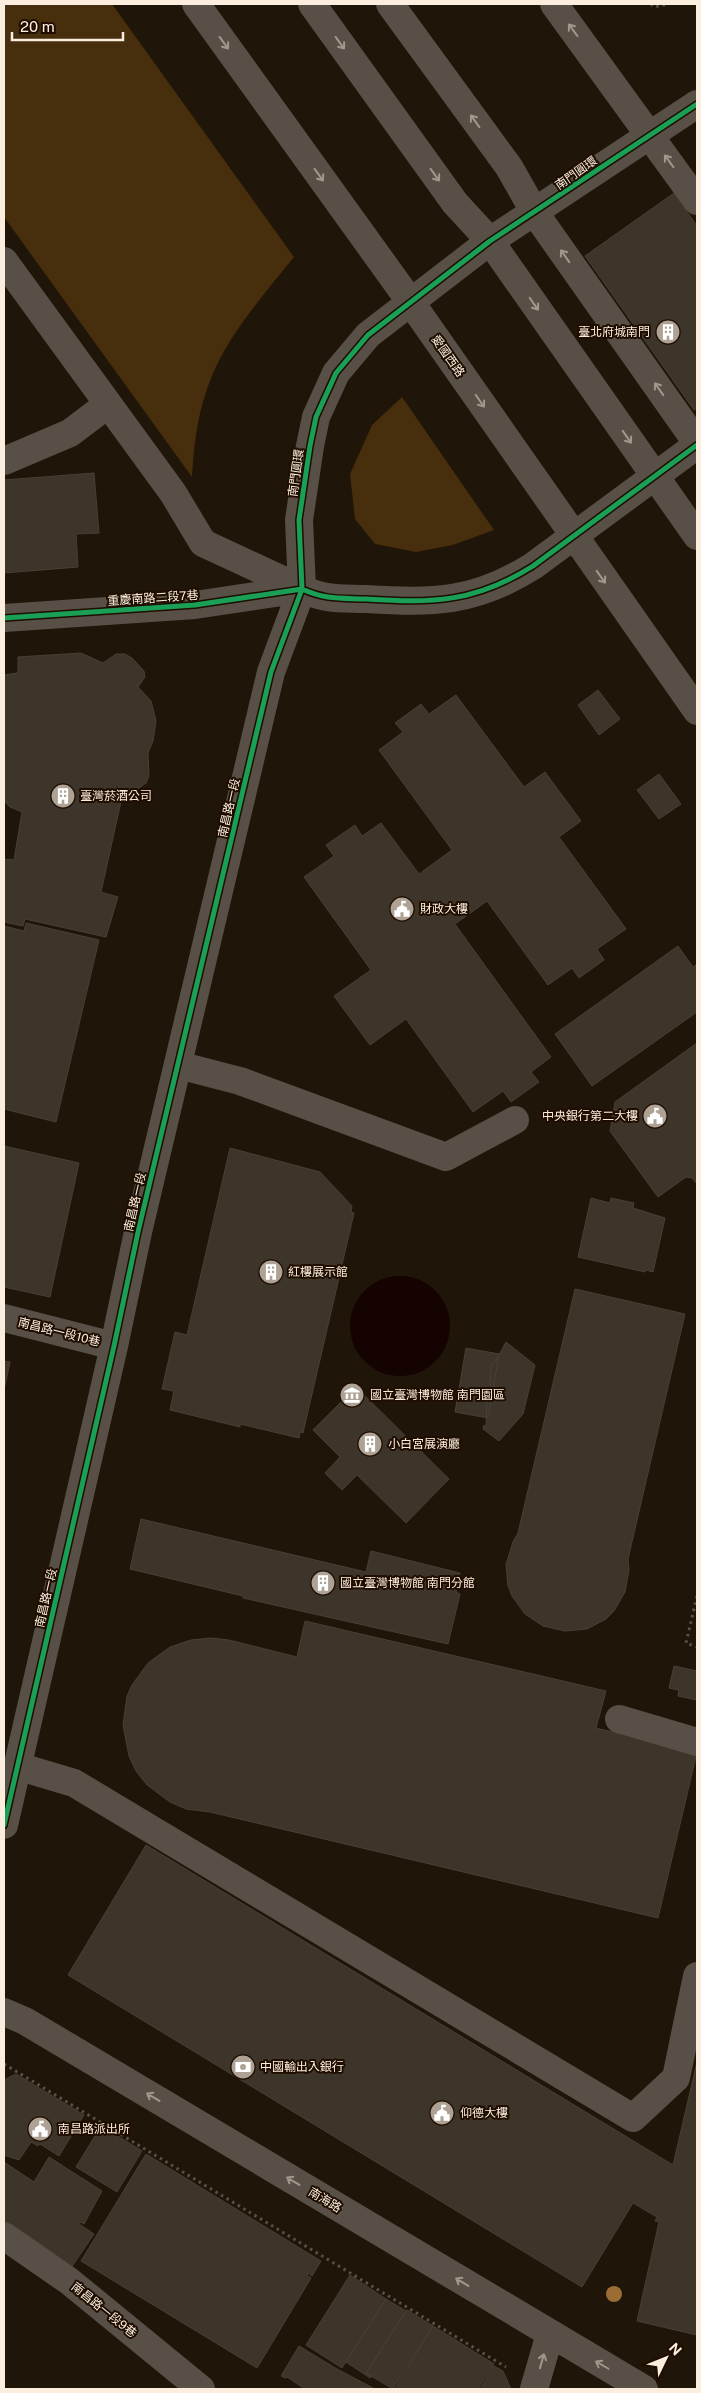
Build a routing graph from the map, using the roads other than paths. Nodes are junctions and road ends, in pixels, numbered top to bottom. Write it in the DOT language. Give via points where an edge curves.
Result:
graph roads {
  1 [pos="196,4"];
  2 [pos="312,4"];
  3 [pos="390,4"];
  4 [pos="554,4"];
  5 [pos="697,104"];
  6 [pos="649,134"];
  7 [pos="697,201"];
  8 [pos="535,213"];
  9 [pos="490,241"];
  10 [pos="4,261"];
  11 [pos="412,304"];
  12 [pos="107,405"];
  13 [pos="697,444"];
  14 [pos="4,461"];
  15 [pos="655,477"];
  16 [pos="574,536"];
  17 [pos="697,536"];
  18 [pos="302,589"];
  19 [pos="4,618"];
  20 [pos="697,711"];
  21 [pos="178,1065"];
  22 [pos="515,1120"];
  23 [pos="4,1318"];
  24 [pos="114,1346"];
  25 [pos="619,1720"];
  26 [pos="697,1742"];
  27 [pos="17,1766"];
  28 [pos="4,1825"];
  29 [pos="697,1976"];
  30 [pos="4,2012"];
  31 [pos="4,2236"];
  32 [pos="550,2334"];
  33 [pos="534,2387"];
  34 [pos="201,2389"];
  35 [pos="644,2389"];
  1 -- 11 [label="street, 愛國西路, one-way"];
  2 -- 9 [label="street, one-way" via="455,203"];
  8 -- 3 [label="street, one-way" via="509,167"];
  6 -- 4 [label="street, one-way"];
  5 -- 6 [label="street, 南門圓環"];
  7 -- 6 [label="street, one-way"];
  6 -- 8 [label="street, 南門圓環"];
  8 -- 9 [label="street, 南門圓環"];
  13 -- 8 [label="street, one-way"];
  9 -- 11 [label="street, 南門圓環"];
  9 -- 15 [label="street, one-way"];
  10 -- 12 [label="street"];
  11 -- 16 [label="street, 愛國西路, one-way"];
  11 -- 18 [label="street, 南門圓環" via="368,335 336,373 316,417 299,520"];
  12 -- 14 [label="street" via="70,434"];
  12 -- 18 [label="street" via="173,493 203,543"];
  13 -- 15 [label="street"];
  15 -- 16 [label="street"];
  15 -- 17 [label="street"];
  16 -- 18 [label="street" via="512,579 478,593 441,601 320,597"];
  16 -- 20 [label="street, 愛國西路, one-way"];
  18 -- 19 [label="street, 重慶南路二段7巷" via="195,605"];
  18 -- 21 [label="street, 南昌路一段" via="272,672"];
  21 -- 22 [label="street" via="240,1081 446,1157"];
  21 -- 24 [label="street, 南昌路一段"];
  23 -- 24 [label="street, 南昌路一段10巷"];
  24 -- 27 [label="street, 南昌路一段"];
  25 -- 26 [label="street"];
  27 -- 28 [label="street, 南昌路一段"];
  27 -- 29 [label="street" via="74,1783 633,2118 676,2078"];
  32 -- 30 [label="street, 南海路, one-way" via="25,2021"];
  31 -- 34 [label="street, 南昌路一段9巷" via="69,2281"];
  33 -- 32 [label="street, one-way"];
  35 -- 32 [label="street, 南海路, one-way"];
}
